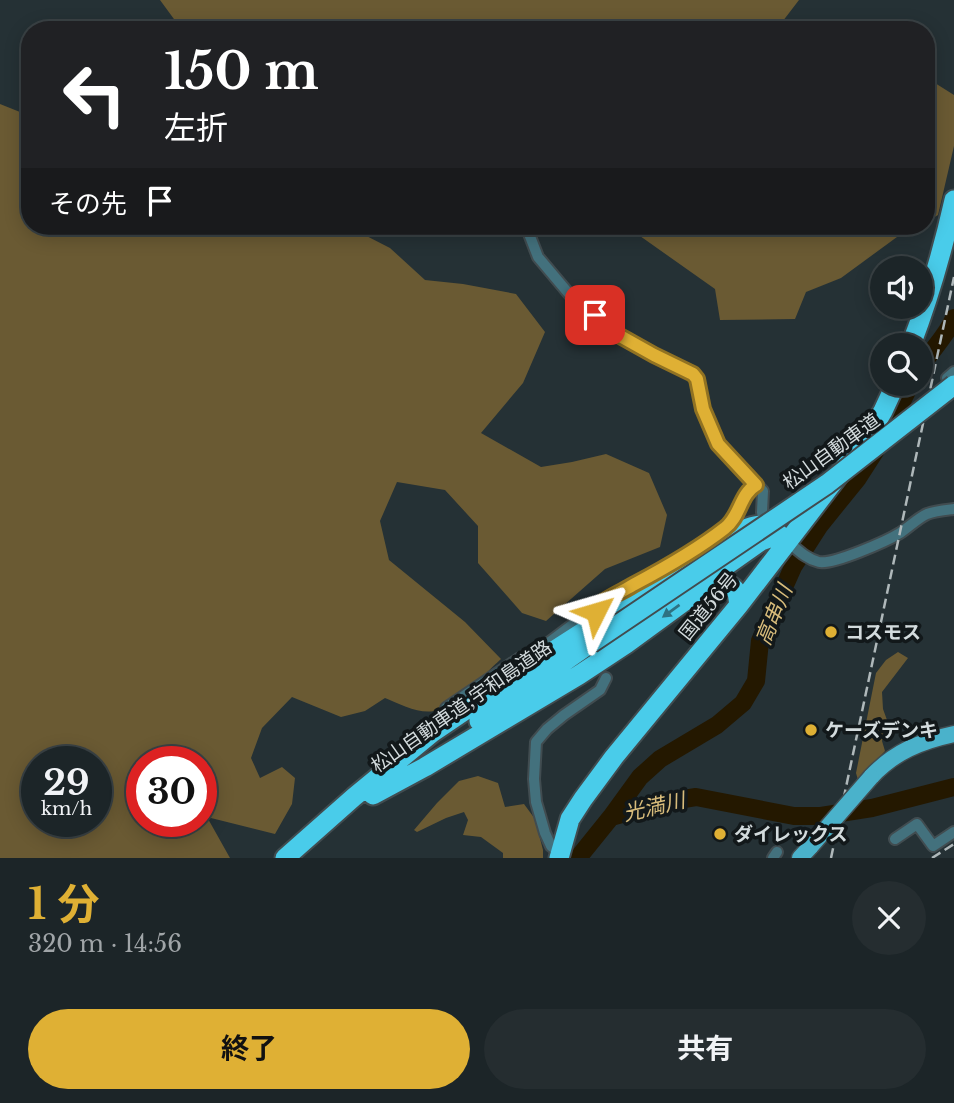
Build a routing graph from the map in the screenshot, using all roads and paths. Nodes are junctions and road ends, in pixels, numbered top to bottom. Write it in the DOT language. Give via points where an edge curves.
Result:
graph roads {
  1 [pos="954,200"];
  2 [pos="529,235"];
  3 [pos="915,333"];
  4 [pos="952,379"];
  5 [pos="890,396"];
  6 [pos="756,485"];
  7 [pos="954,509"];
  8 [pos="766,529"];
  9 [pos="791,545"];
  10 [pos="693,595"];
  11 [pos="739,605"];
  12 [pos="606,678"];
  13 [pos="446,708"];
  14 [pos="954,734"];
  15 [pos="373,795"];
  16 [pos="954,832"];
  17 [pos="895,839"];
  18 [pos="806,852"];
  19 [pos="560,855"];
  20 [pos="287,858"];
  1 -- 3 [label="highway"];
  2 -- 6 [label="street" via="538,257 604,327 693,374 718,444"];
  4 -- 8 [label="highway, 松山自動車道, bridge" via="859,460"];
  5 -- 9 [label="highway, 国道56号" via="868,437"];
  6 -- 8 [label="street" via="763,491"];
  6 -- 13 [label="street" via="747,492 729,526 607,598 543,647"];
  7 -- 9 [label="street" via="928,514 900,533 824,562 805,557"];
  8 -- 9 [label="highway" via="772,537"];
  8 -- 10 [label="highway"];
  8 -- 15 [label="highway, 松山自動車道;宇和島道路, bridge" via="591,643"];
  8 -- 20 [label="highway" via="756,524 740,531 547,654 432,733"];
  9 -- 11 [label="highway, 国道56号"];
  10 -- 11 [label="highway" via="723,584 737,593"];
  10 -- 15 [label="highway, one-way" via="579,675"];
  11 -- 19 [label="highway, 国道56号" via="583,799 570,819"];
  12 -- 19 [label="street" via="600,690 536,742 536,802 545,833"];
  14 -- 18 [label="main road, bridge" via="918,743 891,759"];
  15 -- 20 [label="highway, 松山自動車道;宇和島道路"];
  16 -- 17 [label="street" via="933,846 917,824"];
}
